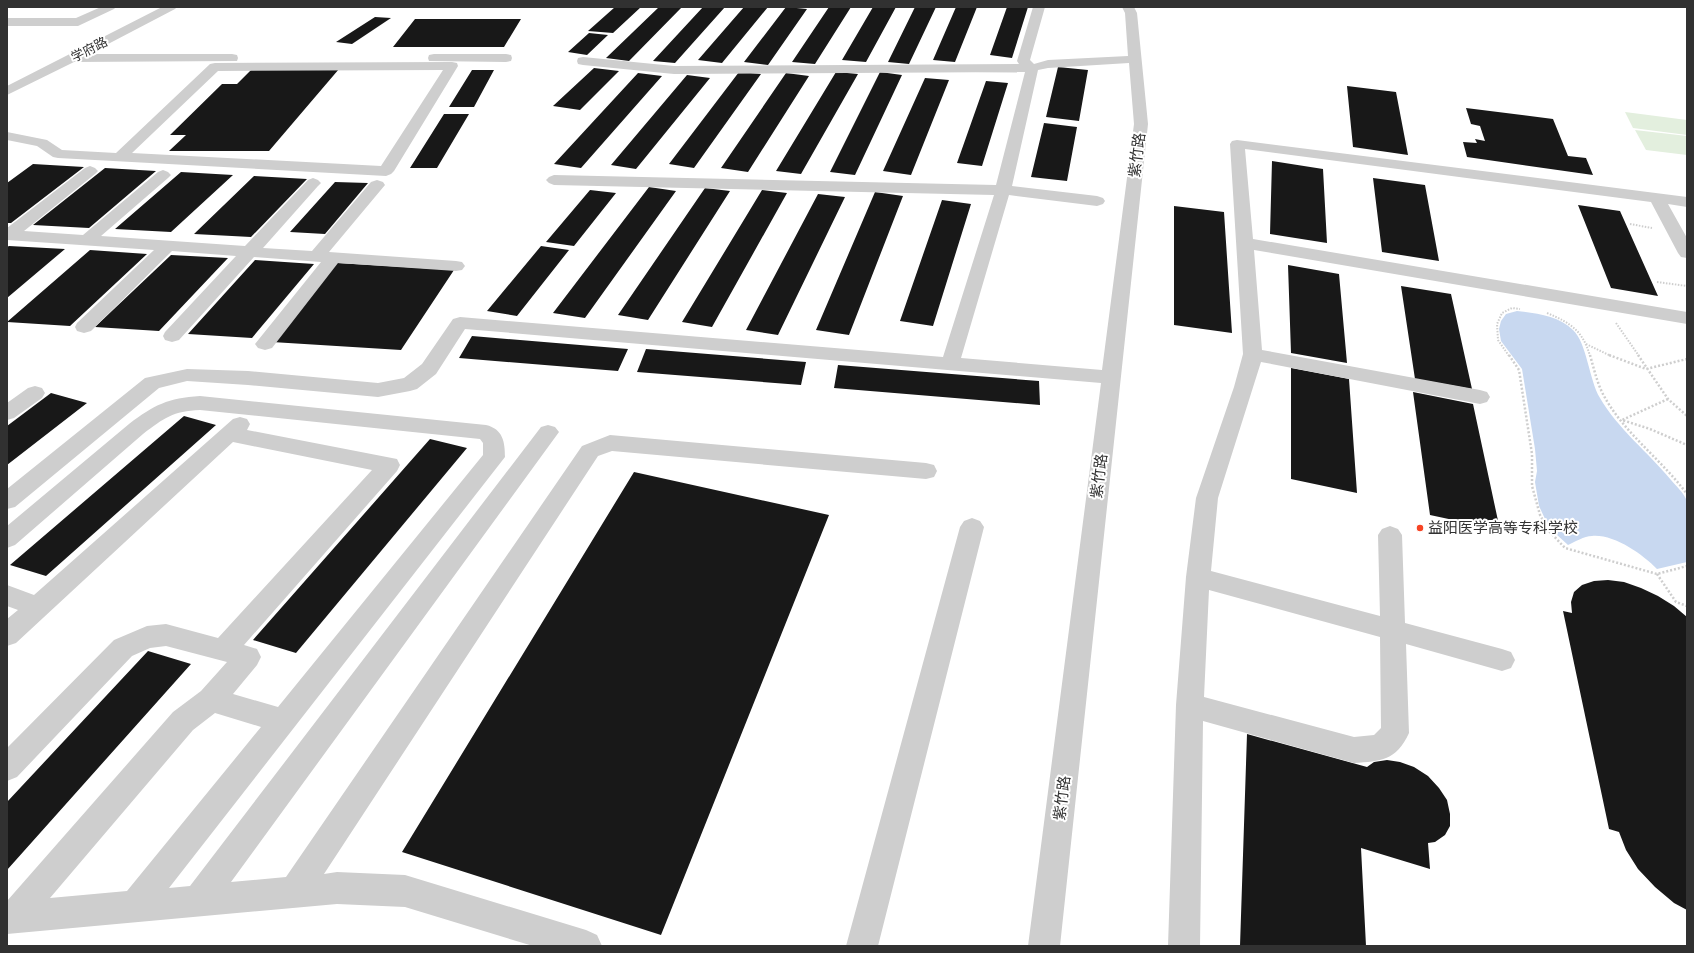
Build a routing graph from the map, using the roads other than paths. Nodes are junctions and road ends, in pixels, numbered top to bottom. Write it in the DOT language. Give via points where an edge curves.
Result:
graph roads {
  1 [pos="110,7"];
  2 [pos="171,7"];
  3 [pos="1039,7"];
  4 [pos="1128,7"];
  5 [pos="7,22"];
  6 [pos="73,58"];
  7 [pos="506,58"];
  8 [pos="1135,59"];
  9 [pos="583,61"];
  10 [pos="1032,68"];
  11 [pos="7,91"];
  12 [pos="7,136"];
  13 [pos="120,157"];
  14 [pos="90,172"];
  15 [pos="163,175"];
  16 [pos="554,180"];
  17 [pos="314,183"];
  18 [pos="377,185"];
  19 [pos="1003,190"];
  20 [pos="1657,199"];
  21 [pos="1097,201"];
  22 [pos="1687,202"];
  23 [pos="8,235"];
  24 [pos="86,241"];
  25 [pos="1244,243"];
  26 [pos="168,246"];
  27 [pos="250,252"];
  28 [pos="1687,253"];
  29 [pos="325,257"];
  30 [pos="456,266"];
  31 [pos="1687,318"];
  32 [pos="84,327"];
  33 [pos="172,336"];
  34 [pos="265,344"];
  35 [pos="1253,354"];
  36 [pos="950,364"];
  37 [pos="1111,377"];
  38 [pos="35,393"];
  39 [pos="1480,397"];
  40 [pos="257,408"];
  41 [pos="7,413"];
  42 [pos="548,432"];
  43 [pos="230,434"];
  44 [pos="926,471"];
  45 [pos="7,501"];
  46 [pos="972,527"];
  47 [pos="1390,535"];
  48 [pos="7,539"];
  49 [pos="1198,577"];
  50 [pos="7,595"];
  51 [pos="38,607"];
  52 [pos="1393,632"];
  53 [pos="7,636"];
  54 [pos="223,650"];
  55 [pos="1502,660"];
  56 [pos="211,700"];
  57 [pos="1190,705"];
  58 [pos="283,721"];
  59 [pos="7,768"];
  60 [pos="294,892"];
  61 [pos="199,900"];
  62 [pos="135,906"];
  63 [pos="11,918"];
  64 [pos="586,946"];
  65 [pos="862,946"];
  66 [pos="1044,946"];
  67 [pos="1184,946"];
  1 -- 5 [label="street" via="78,22"];
  2 -- 6 [label="street, 学府路"];
  3 -- 10 [label="street" via="1023,61"];
  4 -- 8 [label="street, 紫竹路" via="1131,13"];
  6 -- 7 [label="street"];
  6 -- 11 [label="street, 学府路"];
  8 -- 10 [label="street" via="1048,64"];
  8 -- 37 [label="street, 紫竹路" via="1141,124"];
  9 -- 10 [label="street" via="674,70"];
  10 -- 19 [label="street"];
  12 -- 13 [label="street" via="42,143 58,154"];
  13 -- 13 [label="street" via="386,170 452,66 215,67"];
  14 -- 23 [label="street"];
  15 -- 24 [label="street"];
  16 -- 19 [label="street"];
  17 -- 27 [label="street"];
  18 -- 29 [label="street"];
  19 -- 21 [label="street"];
  19 -- 36 [label="street"];
  20 -- 22 [label="street"];
  20 -- 25 [label="street" via="1237,144"];
  20 -- 28 [label="street"];
  23 -- 24 [label="street"];
  24 -- 26 [label="street"];
  25 -- 31 [label="street"];
  25 -- 35 [label="street"];
  26 -- 27 [label="street"];
  26 -- 32 [label="street"];
  27 -- 29 [label="street"];
  27 -- 33 [label="street"];
  29 -- 30 [label="street"];
  29 -- 34 [label="street"];
  35 -- 39 [label="street"];
  35 -- 49 [label="street" via="1207,498"];
  36 -- 37 [label="street"];
  36 -- 45 [label="street" via="460,323 429,369 410,384 378,390 188,375 152,383"];
  37 -- 66 [label="street, 紫竹路"];
  38 -- 41 [label="street"];
  40 -- 43 [label="street"];
  40 -- 48 [label="street" via="200,403 181,404 157,413"];
  40 -- 58 [label="street" via="486,432 494,442 494,456"];
  42 -- 61 [label="street"];
  43 -- 51 [label="street"];
  43 -- 54 [label="street" via="389,465"];
  44 -- 60 [label="street" via="610,443 590,451"];
  46 -- 65 [label="street"];
  47 -- 52 [label="street"];
  49 -- 52 [label="street"];
  49 -- 57 [label="street"];
  50 -- 51 [label="street"];
  51 -- 53 [label="street"];
  52 -- 55 [label="street"];
  52 -- 57 [label="street" via="1395,733 1380,748 1354,750"];
  54 -- 56 [label="street" via="248,657"];
  54 -- 59 [label="street" via="166,635 147,637 123,648"];
  56 -- 58 [label="street"];
  56 -- 63 [label="street" via="183,721"];
  57 -- 67 [label="street"];
  58 -- 62 [label="street"];
  60 -- 61 [label="street"];
  60 -- 64 [label="street" via="337,888 405,891"];
  61 -- 62 [label="street"];
  62 -- 63 [label="street"];
}
